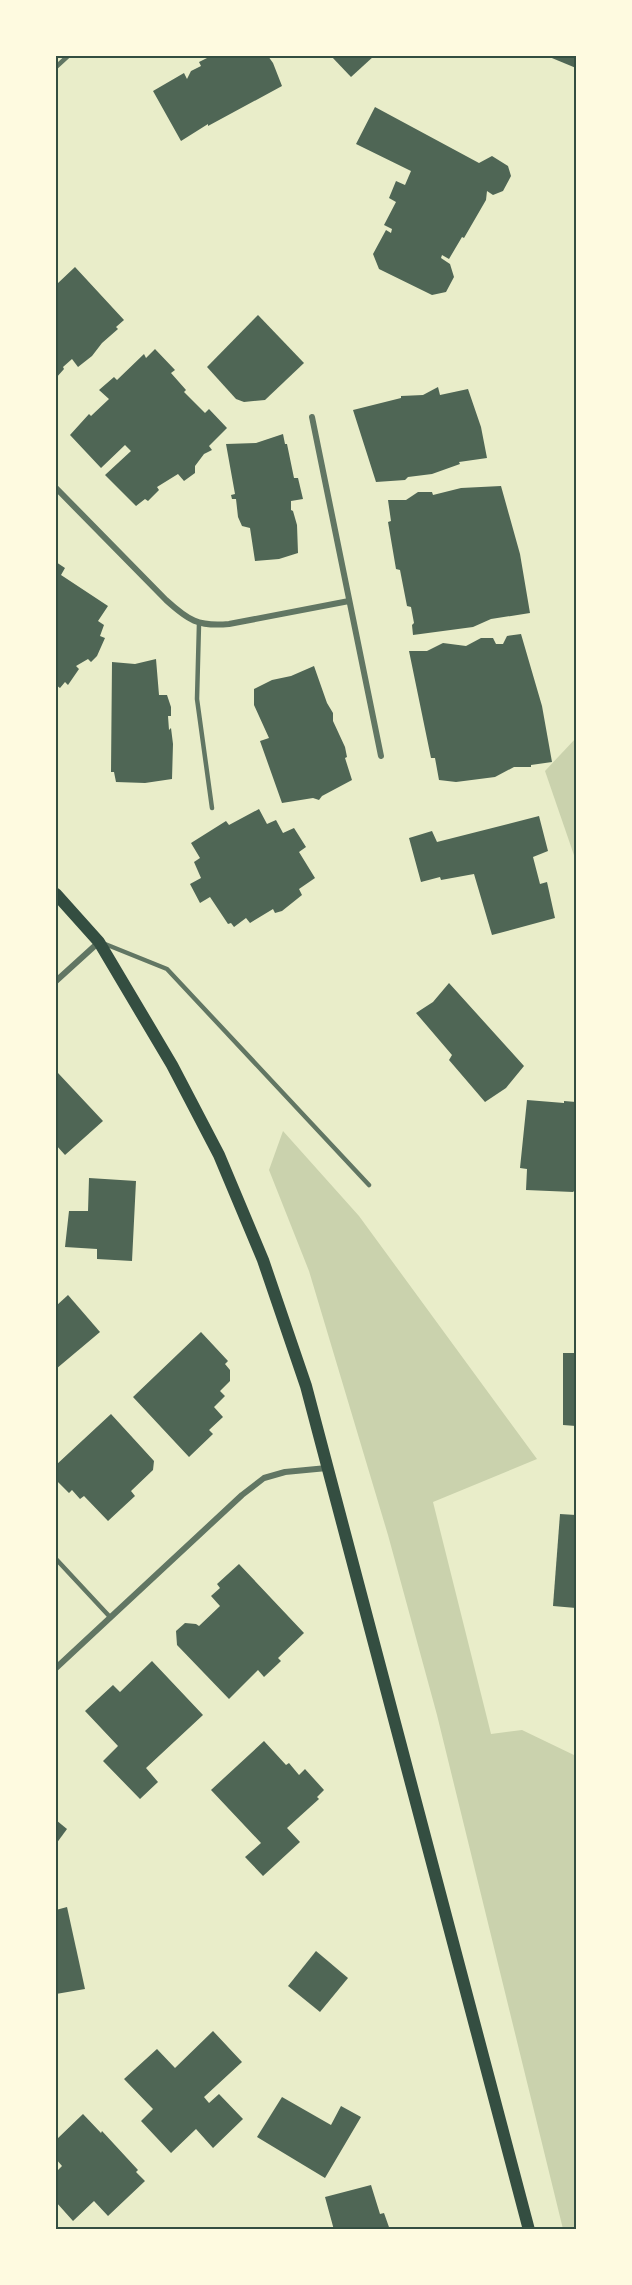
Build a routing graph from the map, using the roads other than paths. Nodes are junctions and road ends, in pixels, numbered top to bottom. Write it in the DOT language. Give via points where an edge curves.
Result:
graph roads {
  1 [pos="68,56"];
  2 [pos="56,67"];
  3 [pos="312,417"];
  4 [pos="56,488"];
  5 [pos="350,601"];
  6 [pos="199,624"];
  7 [pos="381,756"];
  8 [pos="212,808"];
  9 [pos="56,894"];
  10 [pos="99,942"];
  11 [pos="56,981"];
  12 [pos="369,1185"];
  13 [pos="328,1468"];
  14 [pos="56,1559"];
  15 [pos="110,1617"];
  16 [pos="56,1668"];
  17 [pos="529,2229"];
  1 -- 2 [label="lane"];
  3 -- 5 [label="street"];
  4 -- 6 [label="street" via="166,600"];
  5 -- 6 [label="street" via="229,624"];
  5 -- 7 [label="street"];
  6 -- 8 [label="lane" via="197,699"];
  9 -- 10 [label="main road"];
  10 -- 11 [label="street"];
  10 -- 12 [label="lane" via="167,969"];
  10 -- 13 [label="main road" via="172,1065 219,1155 263,1260 306,1386"];
  13 -- 15 [label="street" via="264,1478"];
  13 -- 17 [label="main road"];
  14 -- 15 [label="lane"];
  15 -- 16 [label="street"];
}
